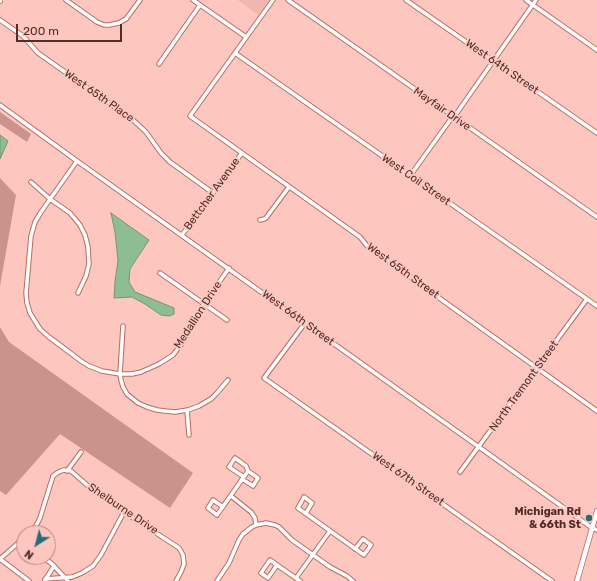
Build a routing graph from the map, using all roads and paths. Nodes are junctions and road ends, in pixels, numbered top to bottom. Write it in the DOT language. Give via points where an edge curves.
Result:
graph roads {
  1 [pos="66,0"];
  2 [pos="74,0"];
  3 [pos="140,0"];
  4 [pos="193,0"];
  5 [pos="273,0"];
  6 [pos="288,0"];
  7 [pos="406,0"];
  8 [pos="526,0"];
  9 [pos="536,0"];
  10 [pos="72,4"];
  11 [pos="200,5"];
  12 [pos="533,5"];
  13 [pos="0,20"];
  14 [pos="246,37"];
  15 [pos="597,50"];
  16 [pos="234,53"];
  17 [pos="493,61"];
  18 [pos="159,64"];
  19 [pos="0,105"];
  20 [pos="453,116"];
  21 [pos="597,133"];
  22 [pos="242,153"];
  23 [pos="77,161"];
  24 [pos="410,176"];
  25 [pos="31,182"];
  26 [pos="289,187"];
  27 [pos="213,193"];
  28 [pos="50,199"];
  29 [pos="597,217"];
  30 [pos="260,220"];
  31 [pos="182,235"];
  32 [pos="229,268"];
  33 [pos="160,273"];
  34 [pos="78,293"];
  35 [pos="587,299"];
  36 [pos="204,304"];
  37 [pos="597,306"];
  38 [pos="227,320"];
  39 [pos="305,323"];
  40 [pos="124,326"];
  41 [pos="537,368"];
  42 [pos="120,374"];
  43 [pos="228,380"];
  44 [pos="187,410"];
  45 [pos="597,411"];
  46 [pos="189,435"];
  47 [pos="480,446"];
  48 [pos="81,452"];
  49 [pos="65,470"];
  50 [pos="248,471"];
  51 [pos="460,472"];
  52 [pos="243,478"];
  53 [pos="231,496"];
  54 [pos="223,507"];
  55 [pos="597,511"];
  56 [pos="124,512"];
  57 [pos="306,513"];
  58 [pos="36,525"];
  59 [pos="256,525"];
  60 [pos="595,529"];
  61 [pos="330,531"];
  62 [pos="16,547"];
  63 [pos="356,549"];
  64 [pos="313,555"];
  65 [pos="0,559"];
  66 [pos="277,565"];
  67 [pos="54,566"];
  68 [pos="296,578"];
  69 [pos="45,580"];
  70 [pos="67,580"];
  71 [pos="29,581"];
  72 [pos="176,581"];
  73 [pos="217,581"];
  74 [pos="300,581"];
  75 [pos="353,581"];
  76 [pos="552,581"];
  77 [pos="577,581"];
  1 -- 10 [label="street"];
  2 -- 10 [label="street"];
  3 -- 10 [label="street" via="126,19 109,25 97,22"];
  4 -- 11 [label="street"];
  5 -- 14 [label="street"];
  6 -- 20 [label="street, Mayfair Drive"];
  7 -- 17 [label="street, West 64th Street"];
  8 -- 12 [label="street"];
  9 -- 12 [label="street"];
  11 -- 14 [label="street"];
  11 -- 18 [label="street"];
  12 -- 15 [label="street"];
  12 -- 17 [label="street"];
  13 -- 27 [label="street, West 65th Place" via="24,36 38,53 133,120 170,162"];
  14 -- 16 [label="street"];
  16 -- 22 [label="street, West 65th Street" via="190,116"];
  16 -- 24 [label="street, West Coil Street"];
  17 -- 20 [label="street"];
  17 -- 21 [label="street, West 64th Street"];
  19 -- 23 [label="street, West 66th Street"];
  20 -- 24 [label="street"];
  20 -- 29 [label="street, Mayfair Drive"];
  22 -- 26 [label="street, West 65th Street"];
  22 -- 27 [label="street, Bettcher Avenue"];
  23 -- 28 [label="street"];
  23 -- 31 [label="street, West 66th Street"];
  24 -- 35 [label="street, West Coil Street"];
  25 -- 28 [label="street"];
  26 -- 30 [label="street" via="266,218"];
  26 -- 41 [label="street, West 65th Street"];
  27 -- 31 [label="street, Bettcher Avenue"];
  28 -- 34 [label="street" via="74,217 87,241 88,267"];
  28 -- 42 [label="street, Medallion Drive" via="37,219 31,240 26,290 30,313 36,324 49,337 80,361 104,372"];
  31 -- 32 [label="street, West 66th Street"];
  32 -- 36 [label="street, Medallion Drive"];
  32 -- 39 [label="street, West 66th Street"];
  33 -- 36 [label="street"];
  35 -- 37 [label="street, West Coil Street"];
  35 -- 41 [label="street, North Tremont Street"];
  36 -- 38 [label="street"];
  36 -- 42 [label="street, Medallion Drive" via="185,339 168,359 146,370"];
  39 -- 47 [label="street, West 66th Street"];
  39 -- 76 [label="street, West 67th Street" via="264,378"];
  40 -- 42 [label="street"];
  41 -- 45 [label="street, West 65th Street"];
  41 -- 47 [label="street, North Tremont Street"];
  42 -- 44 [label="street" via="124,390 138,403 165,411"];
  43 -- 44 [label="street" via="211,399"];
  44 -- 46 [label="street"];
  47 -- 51 [label="street, North Tremont Street"];
  47 -- 60 [label="street, West 66th Street"];
  48 -- 49 [label="street"];
  49 -- 56 [label="street, Shelburne Drive" via="72,472"];
  49 -- 58 [label="street" via="53,478"];
  50 -- 52 [label="street"];
  50 -- 52 [label="street" via="258,478 253,486"];
  50 -- 52 [label="street" via="246,466 235,458 229,467"];
  52 -- 53 [label="street"];
  53 -- 54 [label="street"];
  53 -- 59 [label="street" via="251,512"];
  54 -- 54 [label="street" via="217,515 208,508 214,500"];
  55 -- 60 [label="main road"];
  56 -- 70 [label="street" via="96,563"];
  56 -- 72 [label="street, Shelburne Drive" via="176,545 184,558 184,566"];
  57 -- 57 [label="street" via="312,503 304,497 298,508"];
  57 -- 61 [label="street"];
  59 -- 64 [label="street" via="270,523 279,527"];
  59 -- 73 [label="street" via="242,536"];
  60 -- 77 [label="main road"];
  61 -- 63 [label="street"];
  61 -- 64 [label="street"];
  62 -- 65 [label="street"];
  63 -- 63 [label="street" via="364,555 371,545 363,539"];
  64 -- 68 [label="street"];
  64 -- 75 [label="street"];
  65 -- 71 [label="street"];
  66 -- 66 [label="street" via="268,578 261,573 270,560"];
  66 -- 68 [label="street"];
  67 -- 69 [label="street"];
  67 -- 70 [label="street"];
  68 -- 74 [label="street"];
  69 -- 70 [label="street"];
}
